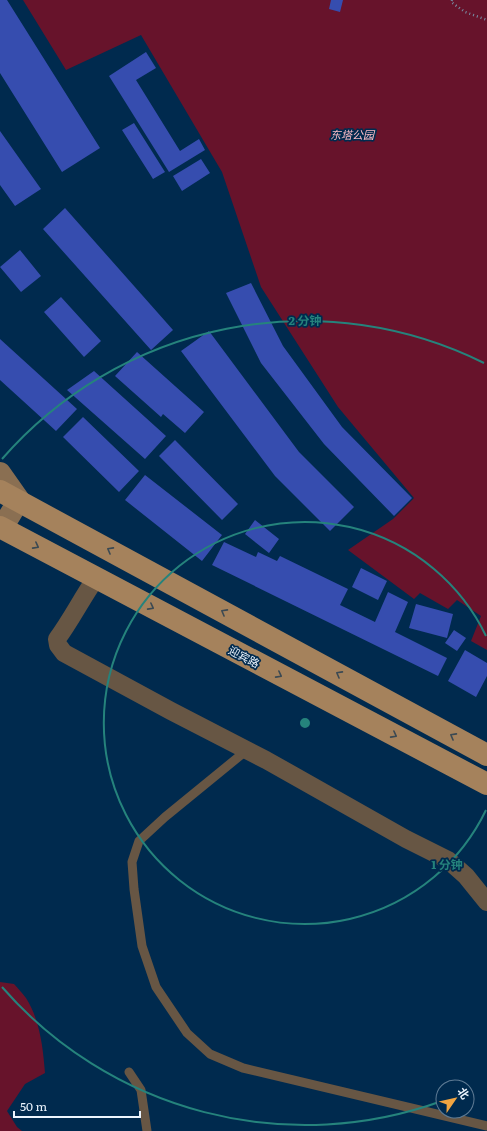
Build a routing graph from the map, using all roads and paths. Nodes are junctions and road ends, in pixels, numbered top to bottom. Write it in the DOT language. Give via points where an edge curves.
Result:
graph roads {
  1 [pos="452,0"];
  2 [pos="487,20"];
  3 [pos="0,473"];
  4 [pos="9,495"];
  5 [pos="1,528"];
  6 [pos="96,578"];
  7 [pos="247,750"];
  8 [pos="487,755"];
  9 [pos="487,784"];
  10 [pos="487,902"];
  11 [pos="129,1072"];
  12 [pos="487,1126"];
  13 [pos="147,1131"];
  1 -- 2 [label="path" via="451,2 466,12"];
  3 -- 4 [label="main road"];
  4 -- 5 [label="main road"];
  8 -- 4 [label="main road, one-way"];
  5 -- 6 [label="main road, 迎宾路, one-way"];
  6 -- 7 [label="street" via="57,639 64,653"];
  6 -- 9 [label="main road, 迎宾路, one-way"];
  7 -- 10 [label="street" via="448,860 466,876"];
  7 -- 12 [label="lane" via="139,841 132,862 142,946 156,987 169,1009 187,1033 210,1054 243,1068"];
  11 -- 13 [label="lane" via="141,1090"];
}
